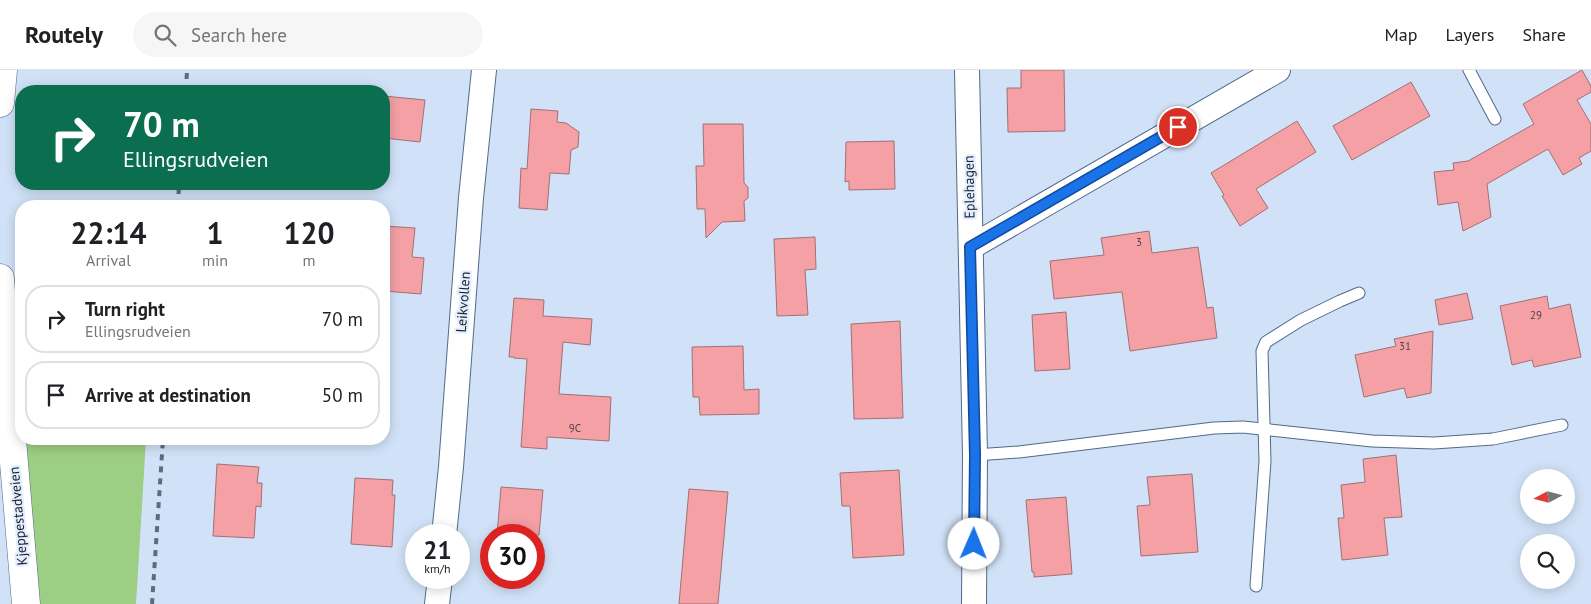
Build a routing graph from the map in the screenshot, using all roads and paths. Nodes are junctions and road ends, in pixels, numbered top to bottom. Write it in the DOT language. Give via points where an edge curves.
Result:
graph roads {
  1 [pos="3,70"];
  2 [pos="484,70"];
  3 [pos="967,70"];
  4 [pos="1278,70"];
  5 [pos="1469,70"];
  6 [pos="0,103"];
  7 [pos="1495,119"];
  8 [pos="970,247"];
  9 [pos="0,278"];
  10 [pos="1359,293"];
  11 [pos="1562,425"];
  12 [pos="1264,429"];
  13 [pos="975,455"];
  14 [pos="445,524"];
  15 [pos="1256,586"];
  16 [pos="439,589"];
  17 [pos="26,604"];
  18 [pos="437,604"];
  19 [pos="974,604"];
  1 -- 6 [label="main road"];
  2 -- 14 [label="street, Leikvollen"];
  3 -- 8 [label="street, Eplehagen"];
  4 -- 8 [label="street"];
  5 -- 7 [label="lane"];
  8 -- 13 [label="street, Eplehagen"];
  9 -- 17 [label="main road, Kjeppestadveien"];
  10 -- 12 [label="lane" via="1301,320 1266,342 1261,357"];
  11 -- 12 [label="lane" via="1493,439 1434,443 1372,441"];
  12 -- 13 [label="lane" via="1214,428"];
  12 -- 15 [label="lane" via="1266,461"];
  13 -- 19 [label="street, Eplehagen"];
  16 -- 18 [label="street"];
}
